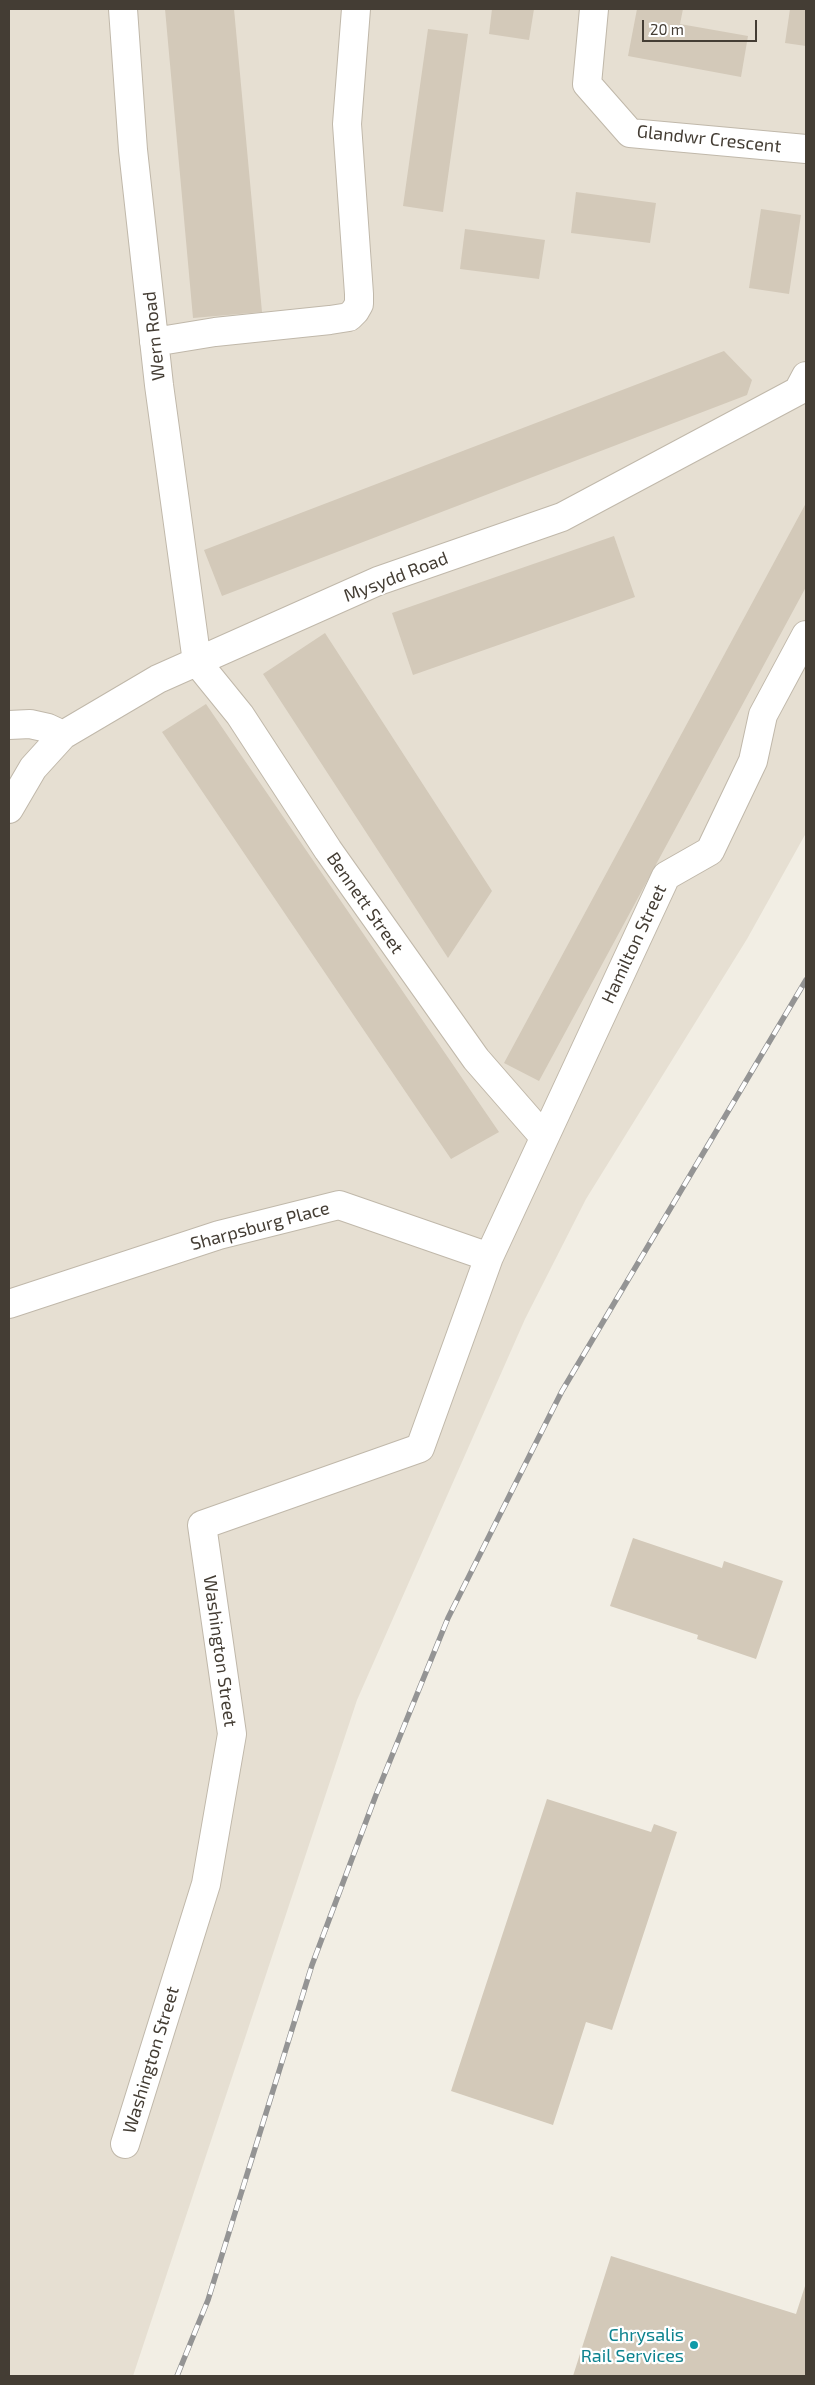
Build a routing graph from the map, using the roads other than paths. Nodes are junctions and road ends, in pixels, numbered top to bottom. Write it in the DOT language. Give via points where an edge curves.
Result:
graph roads {
  1 [pos="123,9"];
  2 [pos="356,9"];
  3 [pos="594,9"];
  4 [pos="806,149"];
  5 [pos="154,342"];
  6 [pos="803,388"];
  7 [pos="806,635"];
  8 [pos="197,662"];
  9 [pos="9,725"];
  10 [pos="63,735"];
  11 [pos="9,809"];
  12 [pos="544,1137"];
  13 [pos="489,1256"];
  14 [pos="9,1304"];
  15 [pos="125,2144"];
  1 -- 5 [label="street, Wern Road" via="133,150"];
  2 -- 5 [label="street" via="347,124 359,294 355,311 349,316 330,320"];
  3 -- 4 [label="street, Glandwr Crescent" via="587,84 630,132"];
  5 -- 8 [label="street, Wern Road"];
  6 -- 8 [label="street, Mysydd Road" via="562,517 378,581"];
  7 -- 12 [label="street, Hamilton Street" via="763,715 753,761 710,851 666,876"];
  8 -- 10 [label="street, Mysydd Road" via="127,696"];
  8 -- 12 [label="street, Bennett Street" via="240,715 328,850 476,1059"];
  9 -- 10 [label="street" via="30,724"];
  10 -- 11 [label="street, Mysydd Road" via="34,768"];
  12 -- 13 [label="street, Hamilton Street"];
  13 -- 14 [label="street, Sharpsburg Place" via="339,1205 219,1235"];
  13 -- 15 [label="street, Washington Street" via="420,1448 202,1525 232,1734 206,1884"];
}
